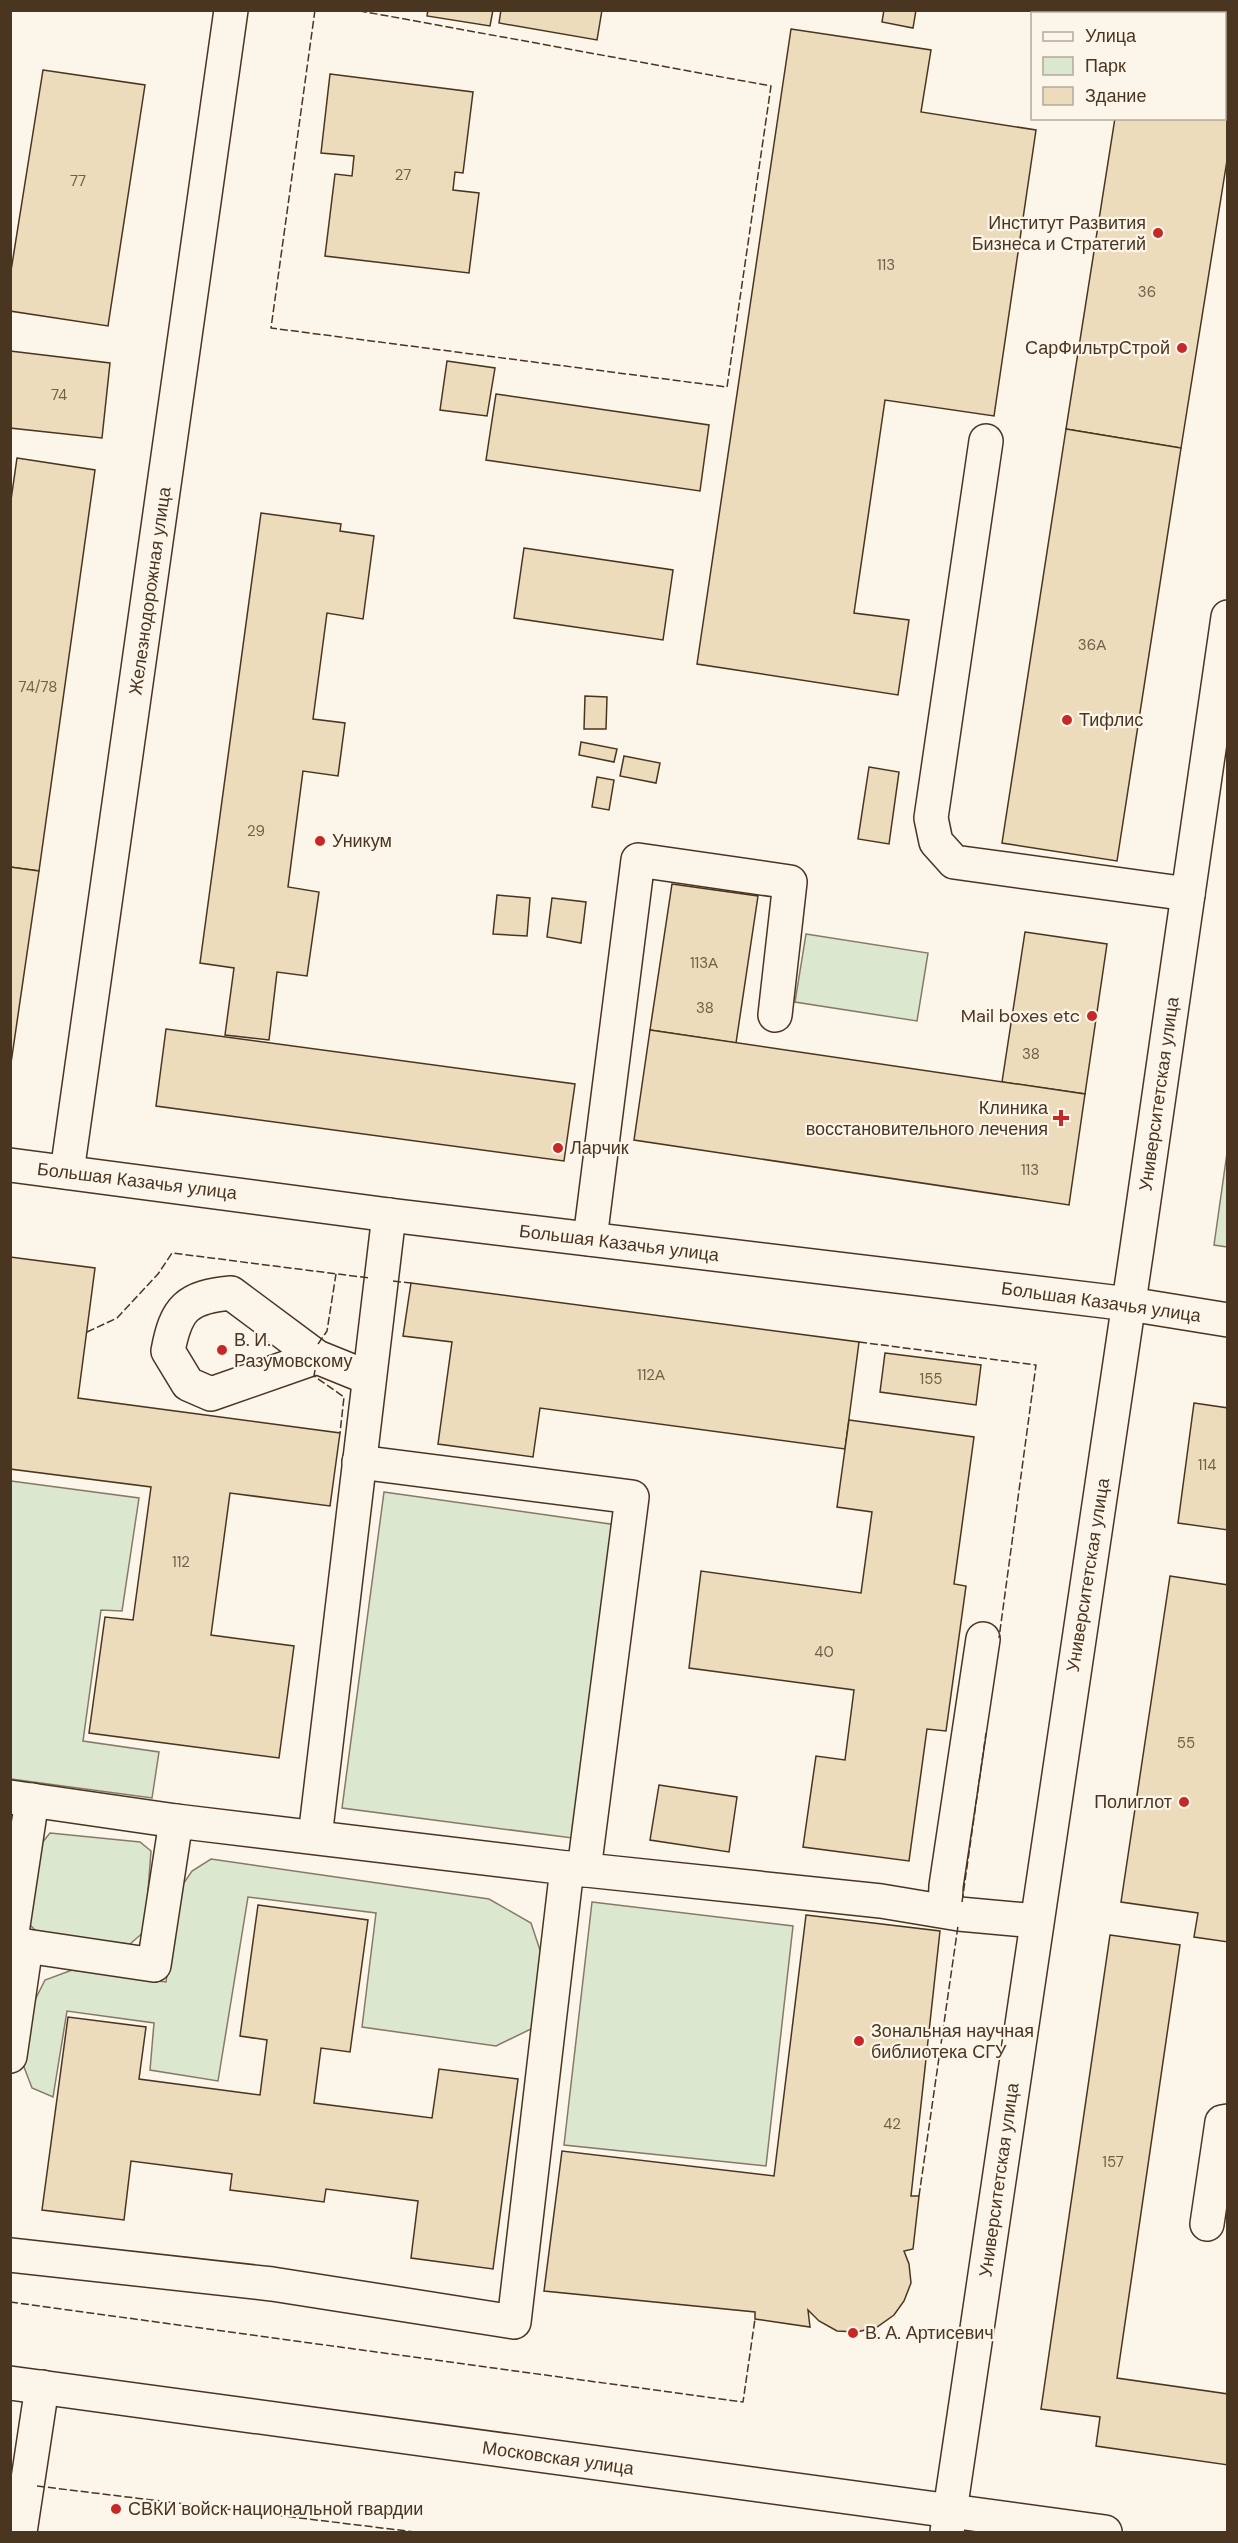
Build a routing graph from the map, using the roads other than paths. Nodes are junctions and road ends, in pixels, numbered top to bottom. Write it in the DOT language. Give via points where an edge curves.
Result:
graph roads {
  1 [pos="231,10"];
  2 [pos="986,441"];
  3 [pos="1227,617"];
  4 [pos="1188,894"];
  5 [pos="774,1016"];
  6 [pos="10,1165"];
  7 [pos="67,1172"];
  8 [pos="389,1215"];
  9 [pos="590,1239"];
  10 [pos="1129,1304"];
  11 [pos="1227,1320"];
  12 [pos="317,1357"];
  13 [pos="369,1378"];
  14 [pos="359,1462"];
  15 [pos="983,1639"];
  16 [pos="21,1799"];
  17 [pos="176,1821"];
  18 [pos="315,1837"];
  19 [pos="575,1869"];
  20 [pos="945,1910"];
  21 [pos="1036,1921"];
  22 [pos="16,1941"];
  23 [pos="10,2056"];
  24 [pos="1227,2121"];
  25 [pos="1207,2224"];
  26 [pos="10,2255"];
  27 [pos="10,2383"];
  28 [pos="42,2387"];
  29 [pos="949,2522"];
  30 [pos="20,2532"];
  31 [pos="1105,2532"];
  1 -- 7 [label="main road, Железнодорожная улица"];
  2 -- 4 [label="main road" via="931,818 936,842 954,862"];
  3 -- 4 [label="main road, Университетская улица"];
  4 -- 10 [label="main road, Университетская улица"];
  5 -- 9 [label="main road" via="790,882 638,860"];
  6 -- 7 [label="main road, Большая Казачья улица"];
  7 -- 8 [label="main road, Большая Казачья улица"];
  8 -- 9 [label="main road, Большая Казачья улица"];
  8 -- 13 [label="main road"];
  9 -- 10 [label="main road, Большая Казачья улица"];
  10 -- 11 [label="main road, Большая Казачья улица"];
  10 -- 21 [label="main road, Университетская улица"];
  12 -- 13 [label="main road"];
  13 -- 14 [label="main road"];
  14 -- 18 [label="main road"];
  14 -- 19 [label="main road" via="632,1497"];
  15 -- 20 [label="main road"];
  16 -- 17 [label="main road"];
  16 -- 22 [label="main road"];
  17 -- 18 [label="main road"];
  17 -- 22 [label="main road" via="154,1965"];
  18 -- 19 [label="main road"];
  19 -- 20 [label="main road"];
  19 -- 26 [label="main road" via="514,2322 272,2284"];
  20 -- 21 [label="main road"];
  21 -- 29 [label="main road, Университетская улица"];
  22 -- 23 [label="main road"];
  24 -- 25 [label="main road" via="1222,2122"];
  27 -- 28 [label="main road, Московская улица"];
  28 -- 29 [label="main road, Московская улица"];
  28 -- 30 [label="main road"];
  29 -- 31 [label="main road, Московская улица"];
}
